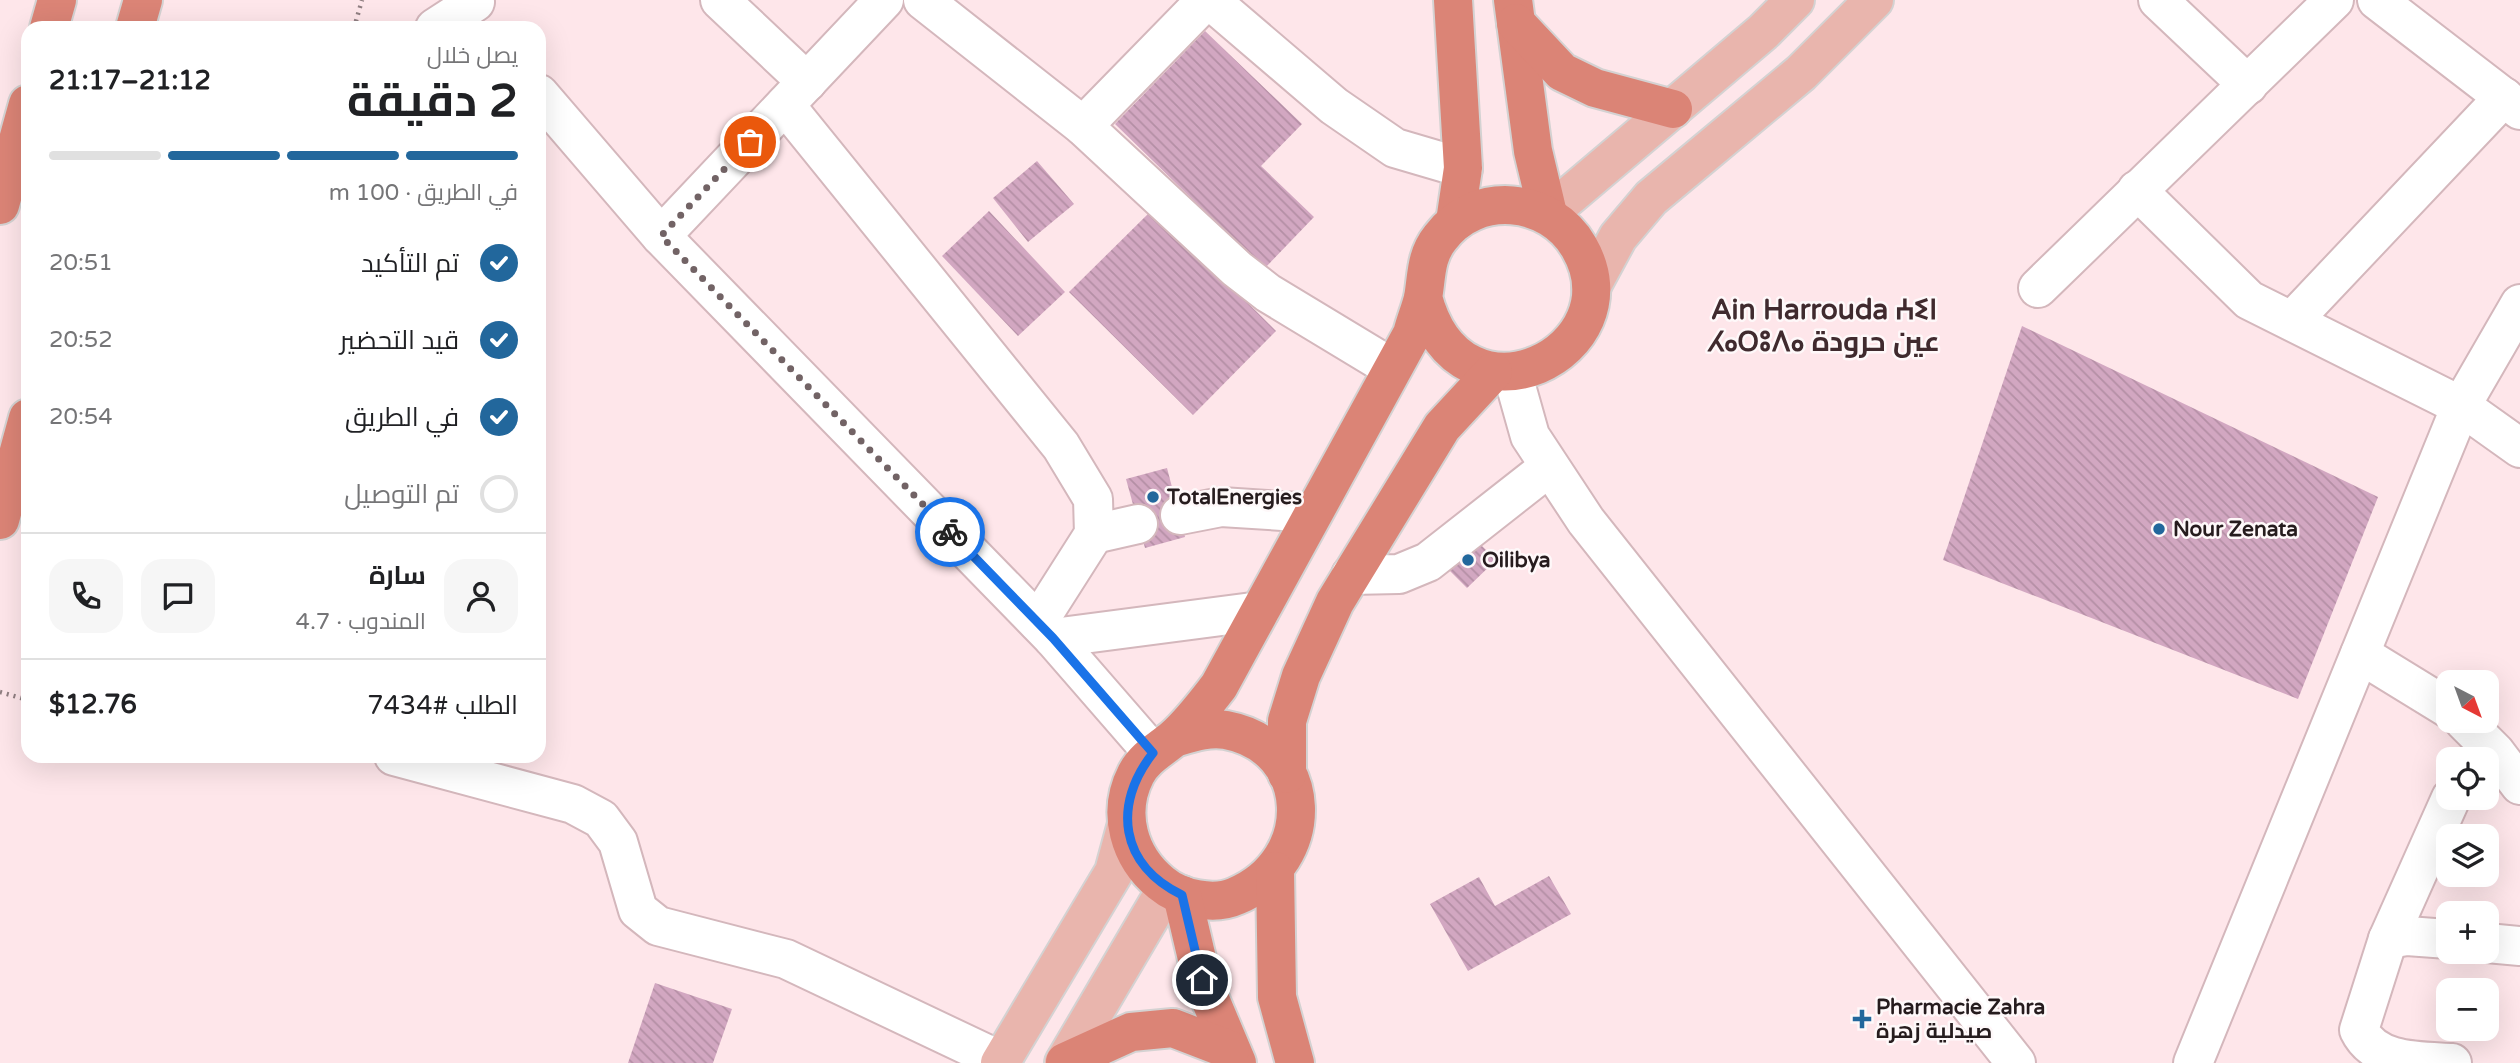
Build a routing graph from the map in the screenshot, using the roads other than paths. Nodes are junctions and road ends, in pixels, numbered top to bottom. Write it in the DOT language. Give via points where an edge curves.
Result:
graph roads {
  1 [pos="57,0"];
  2 [pos="143,0"];
  3 [pos="720,0"];
  4 [pos="884,0"];
  5 [pos="923,0"];
  6 [pos="1208,0"];
  7 [pos="1453,0"];
  8 [pos="1795,0"];
  9 [pos="1874,0"];
  10 [pos="2158,0"];
  11 [pos="2334,0"];
  12 [pos="2377,0"];
  13 [pos="479,10"];
  14 [pos="1515,11"];
  15 [pos="51,21"];
  16 [pos="137,21"];
  17 [pos="452,21"];
  18 [pos="2248,85"];
  19 [pos="796,94"];
  20 [pos="546,102"];
  21 [pos="2512,103"];
  22 [pos="1672,109"];
  23 [pos="1083,126"];
  24 [pos="21,129"];
  25 [pos="1463,168"];
  26 [pos="2137,190"];
  27 [pos="0,205"];
  28 [pos="1548,214"];
  29 [pos="1455,222"];
  30 [pos="661,236"];
  31 [pos="1591,288"];
  32 [pos="2038,288"];
  33 [pos="1423,297"];
  34 [pos="2520,304"];
  35 [pos="2292,321"];
  36 [pos="1392,368"];
  37 [pos="1502,372"];
  38 [pos="2461,406"];
  39 [pos="21,444"];
  40 [pos="2520,448"];
  41 [pos="1549,467"];
  42 [pos="1313,513"];
  43 [pos="1180,515"];
  44 [pos="0,520"];
  45 [pos="1138,524"];
  46 [pos="1094,534"];
  47 [pos="1350,575"];
  48 [pos="1260,611"];
  49 [pos="1045,630"];
  50 [pos="2360,654"];
  51 [pos="2436,701"];
  52 [pos="2470,739"];
  53 [pos="1163,745"];
  54 [pos="420,763"];
  55 [pos="1287,774"];
  56 [pos="2520,785"];
  57 [pos="2446,810"];
  58 [pos="1127,824"];
  59 [pos="1275,871"];
  60 [pos="1174,892"];
  61 [pos="2436,938"];
  62 [pos="2388,939"];
  63 [pos="2499,944"];
  64 [pos="2520,946"];
  65 [pos="1234,1056"];
  66 [pos="1000,1062"];
  67 [pos="1064,1063"];
  68 [pos="1294,1063"];
  69 [pos="2016,1063"];
  70 [pos="2193,1063"];
  71 [pos="2452,1063"];
  1 -- 15 [label="highway"];
  2 -- 16 [label="highway"];
  3 -- 19 [label="street"];
  4 -- 19 [label="street"];
  5 -- 23 [label="street"];
  6 -- 23 [label="street"];
  6 -- 25 [label="street" via="1334,106 1395,148"];
  7 -- 25 [label="highway"];
  8 -- 22 [label="main road"];
  9 -- 31 [label="main road" via="1801,74 1651,198 1618,237"];
  10 -- 18 [label="street"];
  11 -- 18 [label="street"];
  12 -- 21 [label="street"];
  13 -- 17 [label="street"];
  14 -- 22 [label="highway" via="1562,72 1595,88"];
  14 -- 28 [label="highway" via="1533,151"];
  18 -- 26 [label="street"];
  19 -- 30 [label="street"];
  19 -- 46 [label="street" via="1061,446 1093,499"];
  20 -- 30 [label="street"];
  21 -- 35 [label="street"];
  22 -- 28 [label="main road"];
  23 -- 36 [label="street" via="1237,269 1268,293"];
  24 -- 27 [label="highway"];
  25 -- 29 [label="highway"];
  26 -- 32 [label="street"];
  26 -- 35 [label="street" via="2249,300"];
  28 -- 29 [label="highway" via="1500,205 1476,210"];
  28 -- 31 [label="highway" via="1586,258"];
  29 -- 33 [label="highway" via="1429,256"];
  30 -- 49 [label="street"];
  31 -- 37 [label="highway" via="1587,313 1576,336 1559,354 1536,367"];
  33 -- 36 [label="highway" via="1412,334"];
  33 -- 37 [label="highway" via="1430,324 1446,346 1467,363"];
  34 -- 38 [label="street"];
  35 -- 38 [label="street"];
  36 -- 42 [label="highway"];
  37 -- 41 [label="street"];
  37 -- 47 [label="highway" via="1442,427"];
  38 -- 40 [label="street"];
  38 -- 50 [label="street"];
  39 -- 44 [label="highway"];
  41 -- 47 [label="street" via="1427,562 1399,574"];
  41 -- 69 [label="street" via="1586,521"];
  42 -- 43 [label="street" via="1221,507"];
  42 -- 48 [label="highway"];
  45 -- 46 [label="street"];
  46 -- 49 [label="street"];
  47 -- 55 [label="highway" via="1290,710"];
  48 -- 49 [label="street"];
  48 -- 53 [label="highway" via="1219,686"];
  49 -- 53 [label="street"];
  50 -- 51 [label="street"];
  50 -- 70 [label="street"];
  52 -- 56 [label="street"];
  53 -- 55 [label="highway" via="1199,730 1225,730 1250,738 1271,753"];
  53 -- 58 [label="highway" via="1137,774 1128,798"];
  54 -- 66 [label="street" via="573,804 601,819 618,842 638,910 657,926 786,959"];
  55 -- 59 [label="highway" via="1296,799 1296,824 1290,850"];
  57 -- 62 [label="street"];
  58 -- 60 [label="highway" via="1133,849 1147,872"];
  58 -- 66 [label="main road" via="1114,872"];
  59 -- 60 [label="highway" via="1256,888 1232,898 1206,900"];
  59 -- 68 [label="highway" via="1277,997"];
  60 -- 65 [label="highway" via="1202,980"];
  60 -- 67 [label="main road"];
  61 -- 62 [label="street"];
  62 -- 71 [label="street" via="2360,1030 2365,1043 2389,1059"];
  63 -- 64 [label="street"];
  65 -- 67 [label="highway" via="1173,1028 1131,1032"];
}
